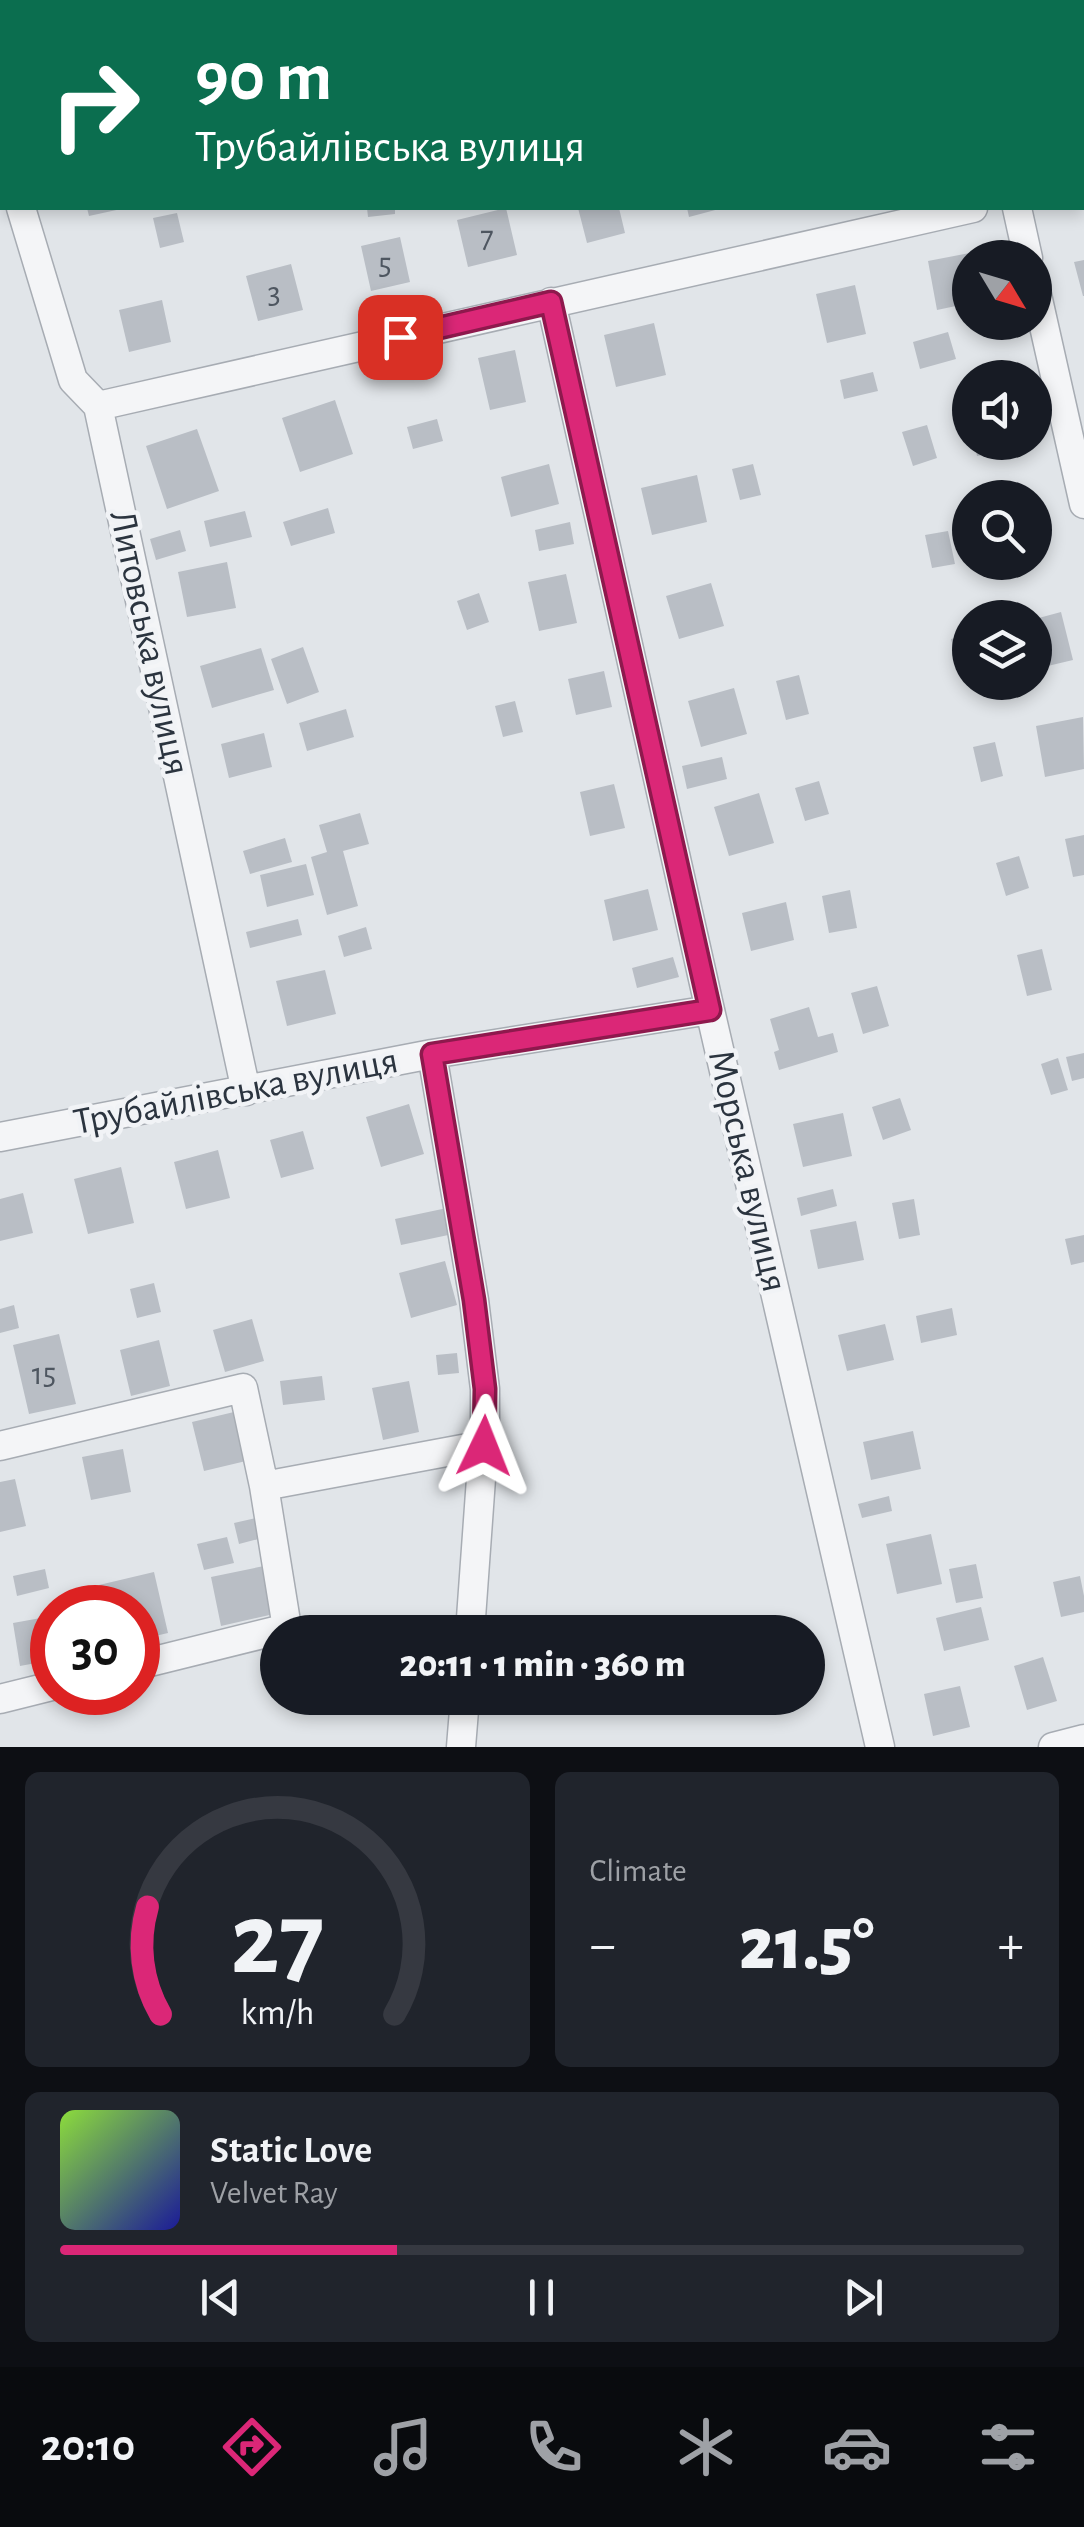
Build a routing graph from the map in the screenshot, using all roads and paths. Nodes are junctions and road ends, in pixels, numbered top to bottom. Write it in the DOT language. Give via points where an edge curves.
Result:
graph roads {
  1 [pos="23,210"];
  2 [pos="965,210"];
  3 [pos="1017,210"];
  4 [pos="1024,240"];
  5 [pos="551,302"];
  6 [pos="1047,340"];
  7 [pos="98,406"];
  8 [pos="1084,504"];
  9 [pos="710,1010"];
  10 [pos="432,1054"];
  11 [pos="246,1091"];
  12 [pos="0,1137"];
  13 [pos="0,1446"];
  14 [pos="484,1446"];
  15 [pos="264,1486"];
  16 [pos="471,1615"];
  17 [pos="160,1660"];
  18 [pos="30,1691"];
  19 [pos="0,1698"];
  20 [pos="464,1715"];
  21 [pos="1084,1739"];
  22 [pos="461,1747"];
  23 [pos="880,1747"];
  24 [pos="1053,1747"];
  1 -- 7 [label="street, Литовська вулиця" via="73,380"];
  2 -- 5 [label="street"];
  3 -- 4 [label="street"];
  5 -- 7 [label="street"];
  5 -- 9 [label="street, Морська вулиця"];
  6 -- 8 [label="street"];
  7 -- 11 [label="street, Литовська вулиця"];
  9 -- 10 [label="street, Трубайлівська вулиця"];
  9 -- 23 [label="street, Морська вулиця"];
  10 -- 11 [label="street, Трубайлівська вулиця"];
  10 -- 14 [label="street" via="474,1300"];
  11 -- 12 [label="street, Трубайлівська вулиця"];
  13 -- 15 [label="street" via="243,1388"];
  14 -- 15 [label="street"];
  14 -- 16 [label="street"];
  15 -- 17 [label="street" via="287,1628"];
  18 -- 19 [label="street"];
  20 -- 22 [label="street"];
  21 -- 24 [label="street"];
}
